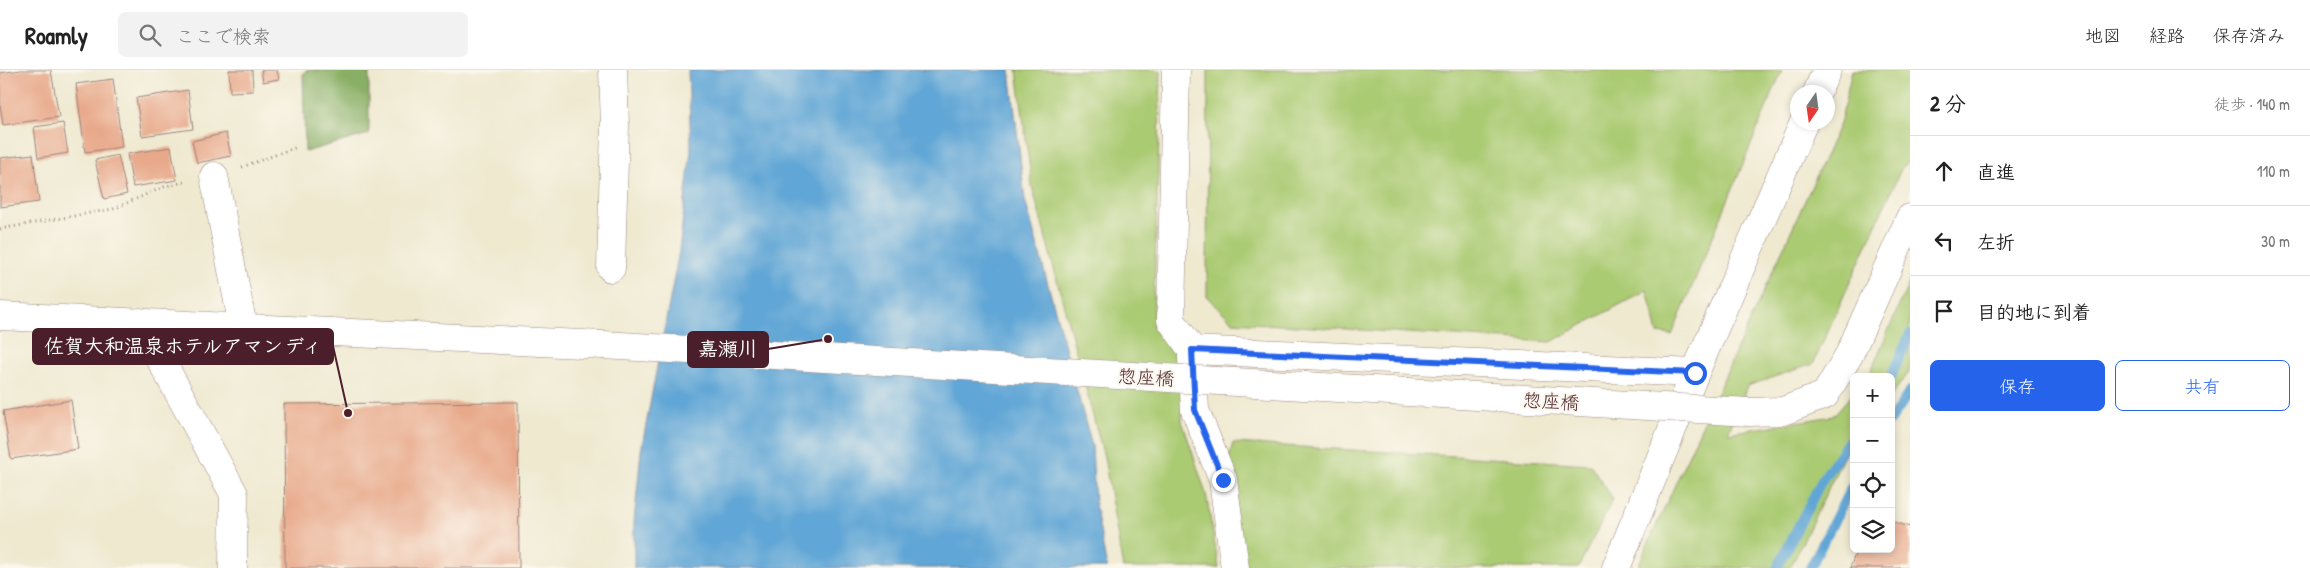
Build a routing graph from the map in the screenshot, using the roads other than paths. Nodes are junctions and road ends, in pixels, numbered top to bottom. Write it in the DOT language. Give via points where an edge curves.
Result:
graph roads {
  1 [pos="614,70"];
  2 [pos="1176,70"];
  3 [pos="1827,70"];
  4 [pos="1820,85"];
  5 [pos="1801,130"];
  6 [pos="214,176"];
  7 [pos="1910,218"];
  8 [pos="611,268"];
  9 [pos="0,316"];
  10 [pos="140,322"];
  11 [pos="243,327"];
  12 [pos="1192,350"];
  13 [pos="1695,373"];
  14 [pos="233,568"];
  15 [pos="1235,568"];
  16 [pos="1616,568"];
  1 -- 8 [label="street"];
  2 -- 12 [label="street" via="1171,320"];
  3 -- 4 [label="street"];
  5 -- 13 [label="street"];
  6 -- 11 [label="street"];
  7 -- 11 [label="street, 惣座橋, bridge" via="1849,355 1825,395 1783,411 1749,412"];
  9 -- 10 [label="street, 惣座橋"];
  10 -- 11 [label="street, 惣座橋"];
  10 -- 14 [label="street" via="234,494"];
  12 -- 13 [label="street"];
  12 -- 15 [label="street" via="1195,410 1223,480"];
  13 -- 16 [label="street"];
}
